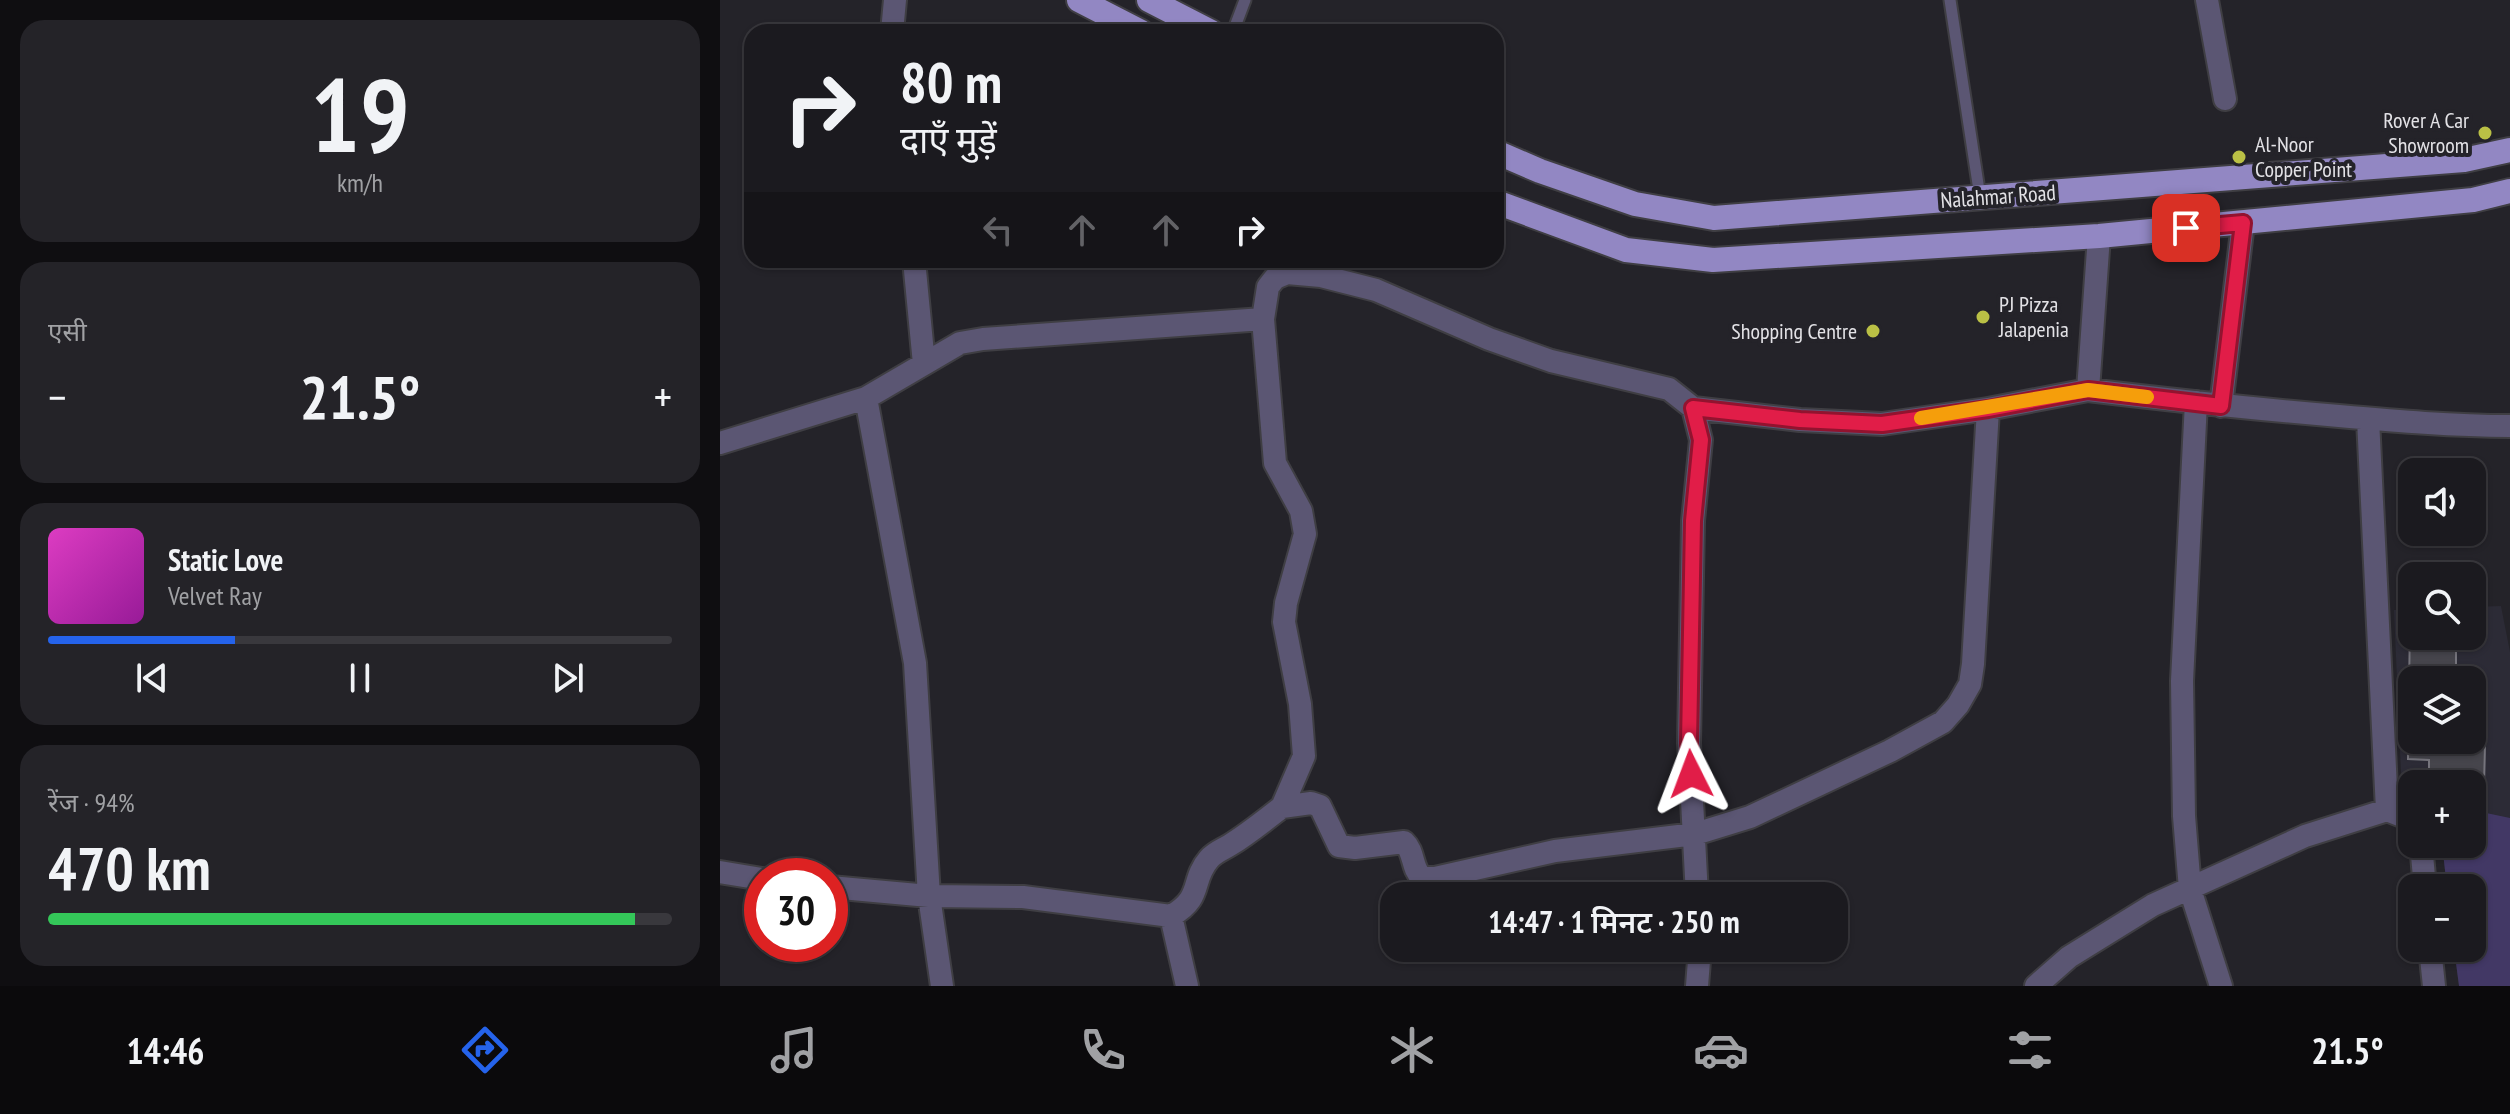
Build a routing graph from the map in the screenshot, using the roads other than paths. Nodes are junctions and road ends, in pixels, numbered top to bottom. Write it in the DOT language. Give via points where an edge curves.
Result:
graph roads {
  1 [pos="895,0"];
  2 [pos="1079,0"];
  3 [pos="1149,0"];
  4 [pos="1245,0"];
  5 [pos="1950,0"];
  6 [pos="2207,0"];
  7 [pos="893,24"];
  8 [pos="1126,24"];
  9 [pos="1196,24"];
  10 [pos="1236,24"];
  11 [pos="2225,99"];
  12 [pos="2510,150"];
  13 [pos="1504,155"];
  14 [pos="2510,191"];
  15 [pos="1980,197"];
  16 [pos="1504,205"];
  17 [pos="2243,223"];
  18 [pos="2099,236"];
  19 [pos="915,268"];
  20 [pos="1263,319"];
  21 [pos="924,364"];
  22 [pos="2088,390"];
  23 [pos="866,398"];
  24 [pos="2196,402"];
  25 [pos="2221,406"];
  26 [pos="1693,408"];
  27 [pos="1988,409"];
  28 [pos="2368,419"];
  29 [pos="2510,426"];
  30 [pos="720,443"];
  31 [pos="1282,807"];
  32 [pos="2387,810"];
  33 [pos="2398,814"];
  34 [pos="1695,834"];
  35 [pos="720,872"];
  36 [pos="744,876"];
  37 [pos="1697,882"];
  38 [pos="848,889"];
  39 [pos="2190,889"];
  40 [pos="929,896"];
  41 [pos="1171,916"];
  42 [pos="1699,962"];
  43 [pos="2431,962"];
  44 [pos="942,986"];
  45 [pos="1187,986"];
  46 [pos="1697,986"];
  47 [pos="2036,986"];
  48 [pos="2221,986"];
  49 [pos="2434,986"];
  1 -- 7 [label="street"];
  2 -- 8 [label="main road"];
  3 -- 9 [label="main road"];
  4 -- 10 [label="lane"];
  5 -- 15 [label="lane"];
  6 -- 11 [label="street"];
  12 -- 15 [label="main road, Nalahmar Road" via="2464,160"];
  13 -- 15 [label="main road, Nalahmar Road" via="1635,204 1714,218"];
  14 -- 17 [label="main road" via="2473,200"];
  16 -- 18 [label="main road" via="1626,250 1713,260"];
  17 -- 18 [label="main road"];
  17 -- 25 [label="street"];
  18 -- 22 [label="street"];
  19 -- 21 [label="street"];
  20 -- 21 [label="street" via="983,339 960,343"];
  20 -- 26 [label="street" via="1268,287 1275,278 1287,273 1321,276 1376,290 1551,361 1669,389"];
  20 -- 31 [label="street" via="1275,463 1305,524 1284,622 1302,714 1304,756"];
  21 -- 23 [label="street"];
  22 -- 24 [label="street"];
  22 -- 27 [label="street"];
  23 -- 30 [label="street"];
  23 -- 40 [label="street" via="915,663"];
  24 -- 25 [label="street"];
  24 -- 39 [label="street" via="2182,681"];
  25 -- 28 [label="street"];
  26 -- 27 [label="street" via="1882,424"];
  26 -- 34 [label="street" via="1701,440 1693,521 1689,743"];
  27 -- 34 [label="street" via="1973,664 1970,684 1958,705 1943,722 1890,751 1750,817"];
  28 -- 29 [label="street"];
  28 -- 32 [label="street"];
  31 -- 34 [label="street" via="1320,806 1339,846 1404,842 1417,874 1428,879 1555,851"];
  31 -- 41 [label="street" via="1216,852 1206,862 1194,897"];
  32 -- 33 [label="street"];
  32 -- 39 [label="street" via="2305,836"];
  34 -- 37 [label="street"];
  35 -- 36 [label="street"];
  38 -- 40 [label="street"];
  39 -- 47 [label="street" via="2153,905 2069,957"];
  39 -- 48 [label="street"];
  40 -- 41 [label="street" via="1023,897"];
  40 -- 44 [label="street"];
  41 -- 45 [label="street"];
  42 -- 46 [label="street"];
  43 -- 49 [label="street"];
}
